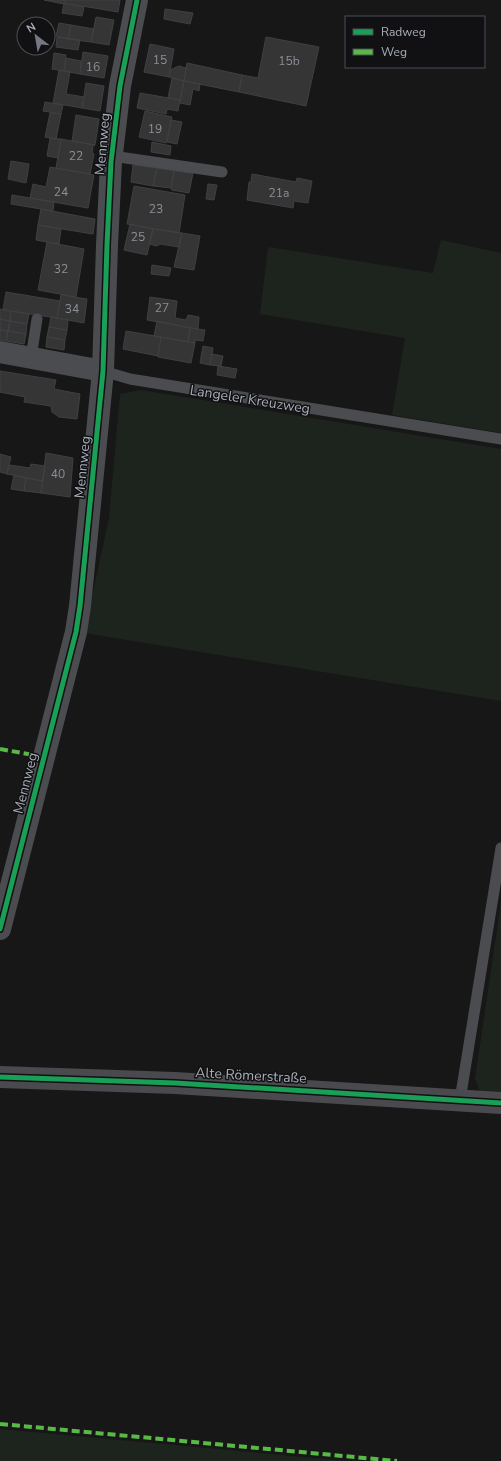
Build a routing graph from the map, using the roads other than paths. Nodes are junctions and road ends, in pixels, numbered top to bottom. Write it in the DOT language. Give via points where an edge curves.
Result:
graph roads {
  1 [pos="137,0"];
  2 [pos="112,156"];
  3 [pos="222,172"];
  4 [pos="37,319"];
  5 [pos="0,352"];
  6 [pos="31,358"];
  7 [pos="104,371"];
  8 [pos="501,439"];
  9 [pos="501,848"];
  10 [pos="0,929"];
  11 [pos="0,1077"];
  12 [pos="460,1100"];
  13 [pos="501,1102"];
  1 -- 2 [label="street, Mennweg" via="120,86"];
  2 -- 3 [label="lane"];
  2 -- 7 [label="street, Mennweg"];
  4 -- 6 [label="lane"];
  5 -- 6 [label="street, Langeler Kreuzweg"];
  6 -- 7 [label="street, Langeler Kreuzweg"];
  7 -- 8 [label="lane, Langeler Kreuzweg" via="130,379"];
  7 -- 10 [label="street, Mennweg" via="76,632"];
  9 -- 12 [label="lane"];
  11 -- 12 [label="street, Alte Römerstraße" via="175,1083"];
  12 -- 13 [label="street, Alte Römerstraße"];
}
